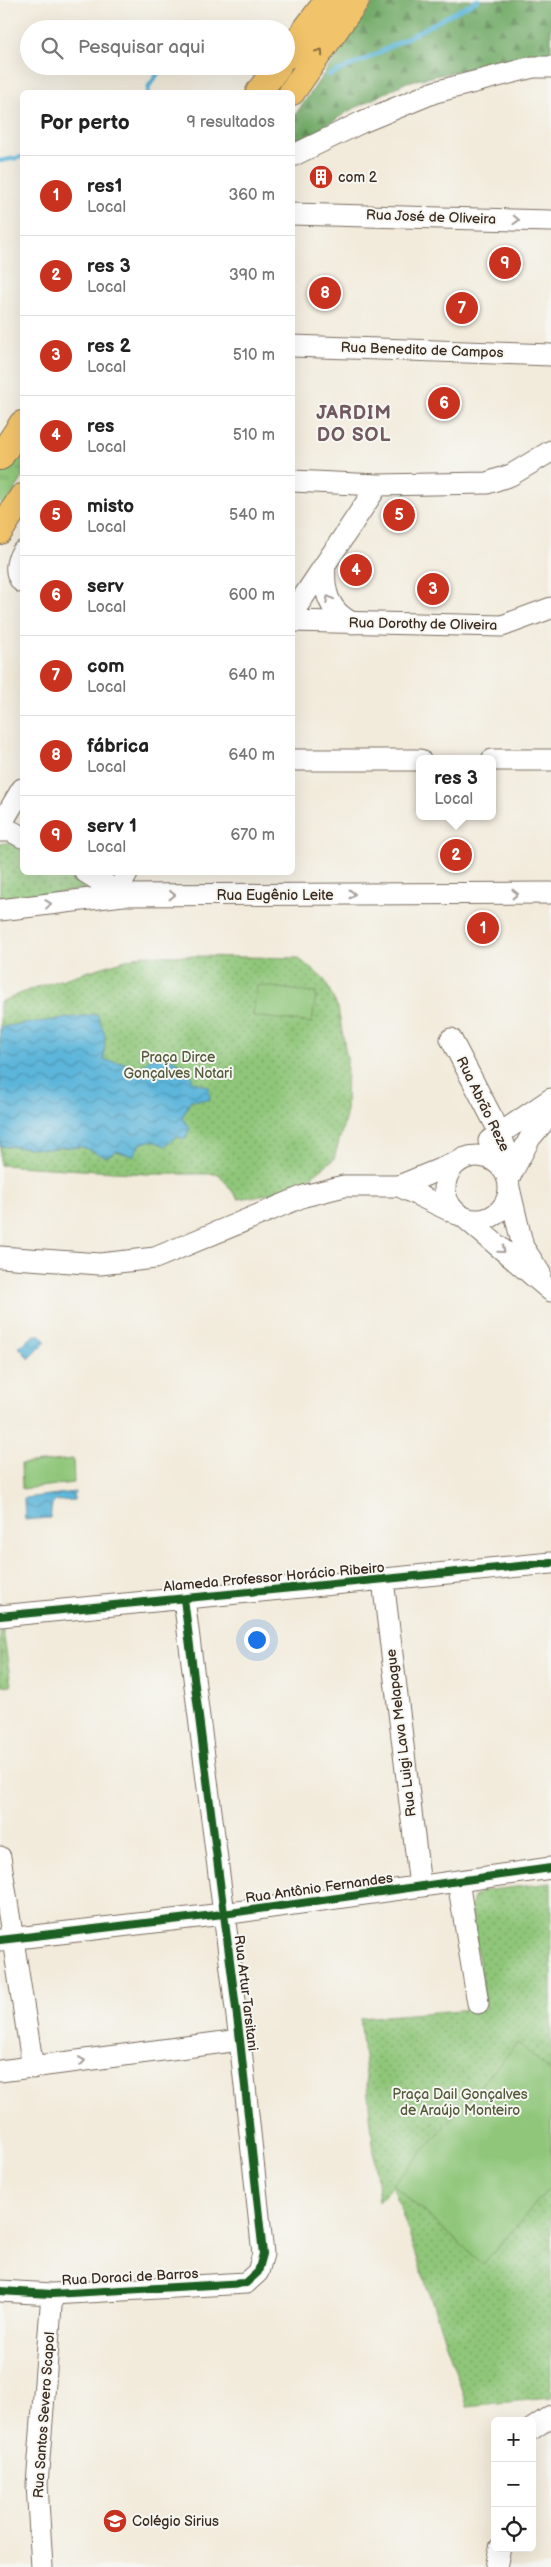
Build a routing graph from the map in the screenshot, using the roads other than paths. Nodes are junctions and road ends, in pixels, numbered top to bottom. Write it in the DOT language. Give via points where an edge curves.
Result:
graph roads {
  1 [pos="328,0"];
  2 [pos="356,0"];
  3 [pos="295,44"];
  4 [pos="551,68"];
  5 [pos="271,75"];
  6 [pos="260,90"];
  7 [pos="293,90"];
  8 [pos="295,155"];
  9 [pos="298,210"];
  10 [pos="551,221"];
  11 [pos="295,346"];
  12 [pos="551,355"];
  13 [pos="20,427"];
  14 [pos="551,451"];
  15 [pos="0,457"];
  16 [pos="295,480"];
  17 [pos="324,482"];
  18 [pos="378,485"];
  19 [pos="20,501"];
  20 [pos="352,524"];
  21 [pos="0,531"];
  22 [pos="20,557"];
  23 [pos="325,565"];
  24 [pos="20,580"];
  25 [pos="551,608"];
  26 [pos="295,610"];
  27 [pos="295,622"];
  28 [pos="353,623"];
  29 [pos="295,760"];
  30 [pos="416,760"];
  31 [pos="496,760"];
  32 [pos="551,760"];
  33 [pos="20,792"];
  34 [pos="0,826"];
  35 [pos="0,832"];
  36 [pos="20,835"];
  37 [pos="89,875"];
  38 [pos="127,875"];
  39 [pos="133,875"];
  40 [pos="551,893"];
  41 [pos="121,894"];
  42 [pos="0,910"];
  43 [pos="451,1039"];
  44 [pos="551,1099"];
  45 [pos="551,1113"];
  46 [pos="500,1133"];
  47 [pos="465,1159"];
  48 [pos="510,1180"];
  49 [pos="399,1186"];
  50 [pos="461,1216"];
  51 [pos="0,1257"];
  52 [pos="551,1283"];
  53 [pos="551,1291"];
  54 [pos="551,1563"];
  55 [pos="383,1580"];
  56 [pos="184,1599"];
  57 [pos="0,1616"];
  58 [pos="0,1857"];
  59 [pos="551,1868"];
  60 [pos="458,1881"];
  61 [pos="420,1886"];
  62 [pos="223,1914"];
  63 [pos="7,1939"];
  64 [pos="478,2003"];
  65 [pos="240,2040"];
  66 [pos="34,2068"];
  67 [pos="0,2071"];
  68 [pos="258,2272"];
  69 [pos="0,2291"];
  70 [pos="52,2294"];
  71 [pos="551,2416"];
  72 [pos="536,2426"];
  73 [pos="499,2552"];
  74 [pos="42,2567"];
  75 [pos="496,2567"];
  1 -- 3 [label="main road"];
  7 -- 2 [label="main road, one-way"];
  4 -- 8 [label="street" via="533,68 435,92"];
  5 -- 6 [label="main road"];
  9 -- 10 [label="street, Rua José de Oliveira, one-way"];
  11 -- 12 [label="street, Rua Benedito de Campos"];
  13 -- 15 [label="main road"];
  14 -- 18 [label="street" via="511,475 487,483"];
  16 -- 17 [label="street"];
  17 -- 18 [label="street"];
  17 -- 20 [label="street" via="348,499"];
  18 -- 20 [label="street"];
  19 -- 21 [label="main road"];
  20 -- 23 [label="street"];
  22 -- 24 [label="street" via="16,567"];
  23 -- 26 [label="street"];
  28 -- 23 [label="street, one-way" via="329,602 324,590"];
  25 -- 28 [label="street, Rua Dorothy de Oliveira" via="502,626"];
  27 -- 28 [label="street, Rua Dorothy de Oliveira"];
  29 -- 30 [label="street"];
  31 -- 32 [label="street"];
  33 -- 34 [label="street"];
  35 -- 36 [label="street" via="11,831"];
  37 -- 41 [label="street"];
  38 -- 41 [label="street"];
  39 -- 41 [label="street"];
  41 -- 40 [label="street, Rua Eugênio Leite, one-way"];
  42 -- 41 [label="street, Rua Eugênio Leite, one-way"];
  43 -- 46 [label="street, Rua Abrão Reze"];
  44 -- 46 [label="street"];
  45 -- 48 [label="street" via="530,1138"];
  46 -- 47 [label="street"];
  46 -- 48 [label="street, Rua Abrão Reze"];
  47 -- 48 [label="street" via="482,1156 494,1161"];
  47 -- 49 [label="street"];
  47 -- 50 [label="street" via="450,1172 445,1188 446,1199"];
  48 -- 50 [label="street" via="508,1197 498,1212 483,1220"];
  48 -- 52 [label="street, Rua Abrão Reze" via="523,1247 537,1270"];
  49 -- 50 [label="street"];
  49 -- 51 [label="street" via="344,1186 304,1196 155,1258 100,1264"];
  50 -- 53 [label="street, one-way"];
  54 -- 55 [label="street, Alameda Professor Horácio Ribeiro"];
  55 -- 56 [label="street, Alameda Professor Horácio Ribeiro"];
  55 -- 61 [label="street, Rua Luigi Lava Melapague"];
  56 -- 57 [label="street, Alameda Professor Horácio Ribeiro"];
  56 -- 62 [label="street, Rua Artur Tarsitani"];
  58 -- 63 [label="street"];
  59 -- 60 [label="street, Rua Antônio Fernandes"];
  60 -- 61 [label="street, Rua Antônio Fernandes"];
  60 -- 64 [label="street"];
  61 -- 62 [label="street, Rua Antônio Fernandes"];
  62 -- 63 [label="street, Rua Antônio Fernandes"];
  62 -- 65 [label="street, Rua Artur Tarsitani"];
  63 -- 66 [label="street"];
  66 -- 65 [label="street, one-way"];
  65 -- 68 [label="street, Rua Artur Tarsitani" via="263,2254"];
  66 -- 67 [label="street"];
  68 -- 70 [label="street, Rua Doraci de Barros" via="246,2283"];
  69 -- 70 [label="street, Rua Doraci de Barros"];
  70 -- 74 [label="street, Rua Santos Severo Scapol" via="37,2484"];
  71 -- 72 [label="street"];
  73 -- 75 [label="street"];
}
